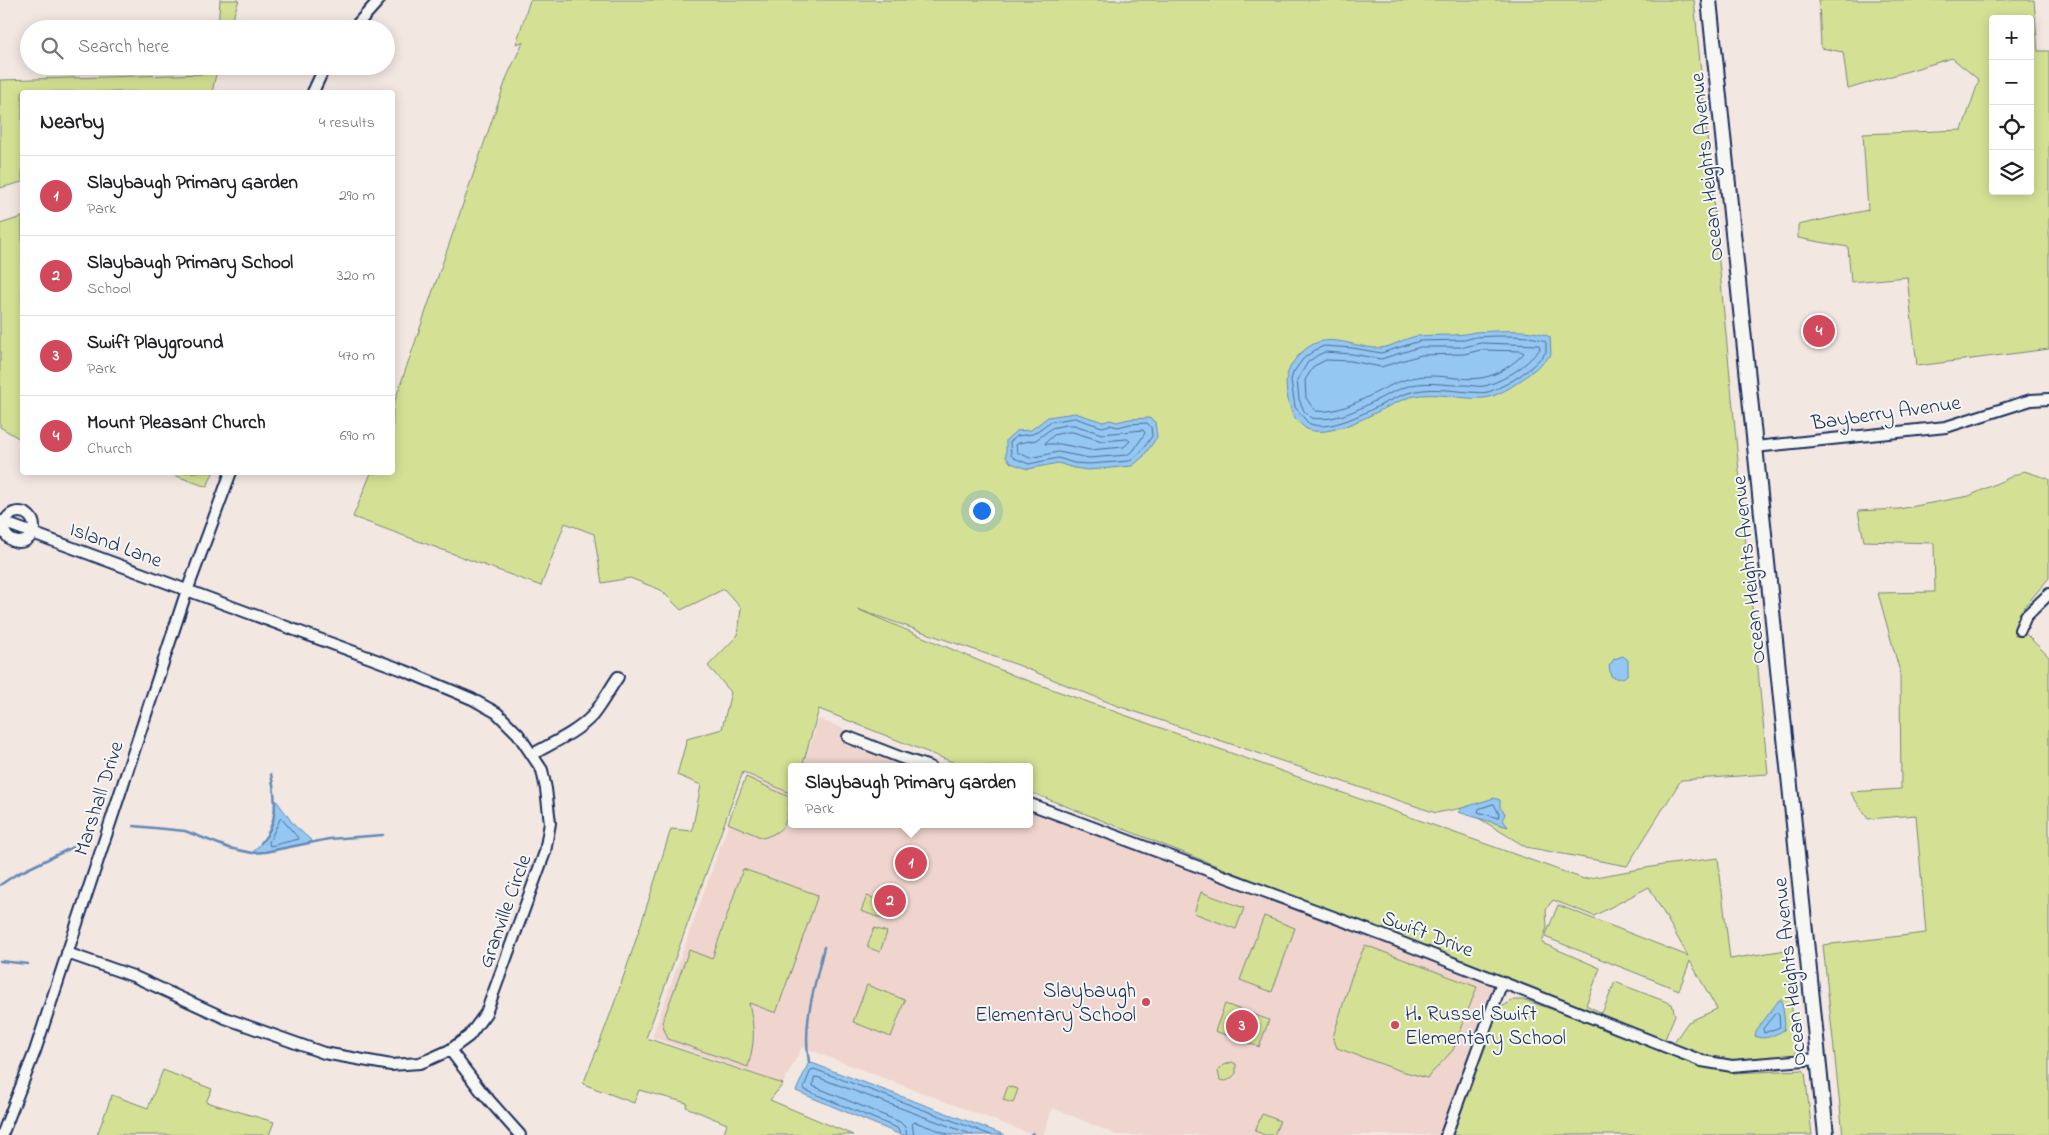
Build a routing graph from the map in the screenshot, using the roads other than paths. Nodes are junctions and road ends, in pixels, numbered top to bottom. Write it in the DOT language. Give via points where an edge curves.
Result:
graph roads {
  1 [pos="379,0"];
  2 [pos="1709,0"];
  3 [pos="361,20"];
  4 [pos="321,75"];
  5 [pos="314,90"];
  6 [pos="2049,399"];
  7 [pos="1755,447"];
  8 [pos="230,475"];
  9 [pos="2,522"];
  10 [pos="32,534"];
  11 [pos="187,589"];
  12 [pos="2049,594"];
  13 [pos="2020,630"];
  14 [pos="618,677"];
  15 [pos="848,737"];
  16 [pos="533,754"];
  17 [pos="918,763"];
  18 [pos="1033,805"];
  19 [pos="67,953"];
  20 [pos="1502,982"];
  21 [pos="450,1050"];
  22 [pos="1818,1059"];
  23 [pos="2,1135"];
  24 [pos="520,1135"];
  25 [pos="1446,1135"];
  26 [pos="1826,1135"];
  1 -- 3 [label="street"];
  2 -- 7 [label="main road, Ocean Heights Avenue"];
  4 -- 5 [label="street"];
  6 -- 7 [label="street, Bayberry Avenue" via="2031,400 1946,427"];
  7 -- 22 [label="main road, Ocean Heights Avenue"];
  8 -- 11 [label="street, Marshall Drive"];
  9 -- 10 [label="street" via="7,536 15,542"];
  9 -- 10 [label="street" via="15,512 25,513 34,524"];
  10 -- 11 [label="street, Island Lane"];
  11 -- 16 [label="street, Granville Circle" via="472,699 497,713"];
  11 -- 19 [label="street, Marshall Drive"];
  12 -- 13 [label="street" via="2026,616"];
  14 -- 16 [label="street" via="590,718"];
  15 -- 17 [label="street"];
  16 -- 21 [label="street, Granville Circle" via="543,774 549,809 545,852 486,1013 469,1036"];
  18 -- 20 [label="street, Swift Drive"];
  19 -- 21 [label="street, Granville Circle" via="134,976 225,1018 324,1053 390,1065 420,1063"];
  19 -- 23 [label="street, Marshall Drive" via="35,1051"];
  20 -- 22 [label="street, Swift Drive" via="1717,1065"];
  20 -- 25 [label="street"];
  21 -- 24 [label="street"];
  22 -- 26 [label="main road, Ocean Heights Avenue"];
}
